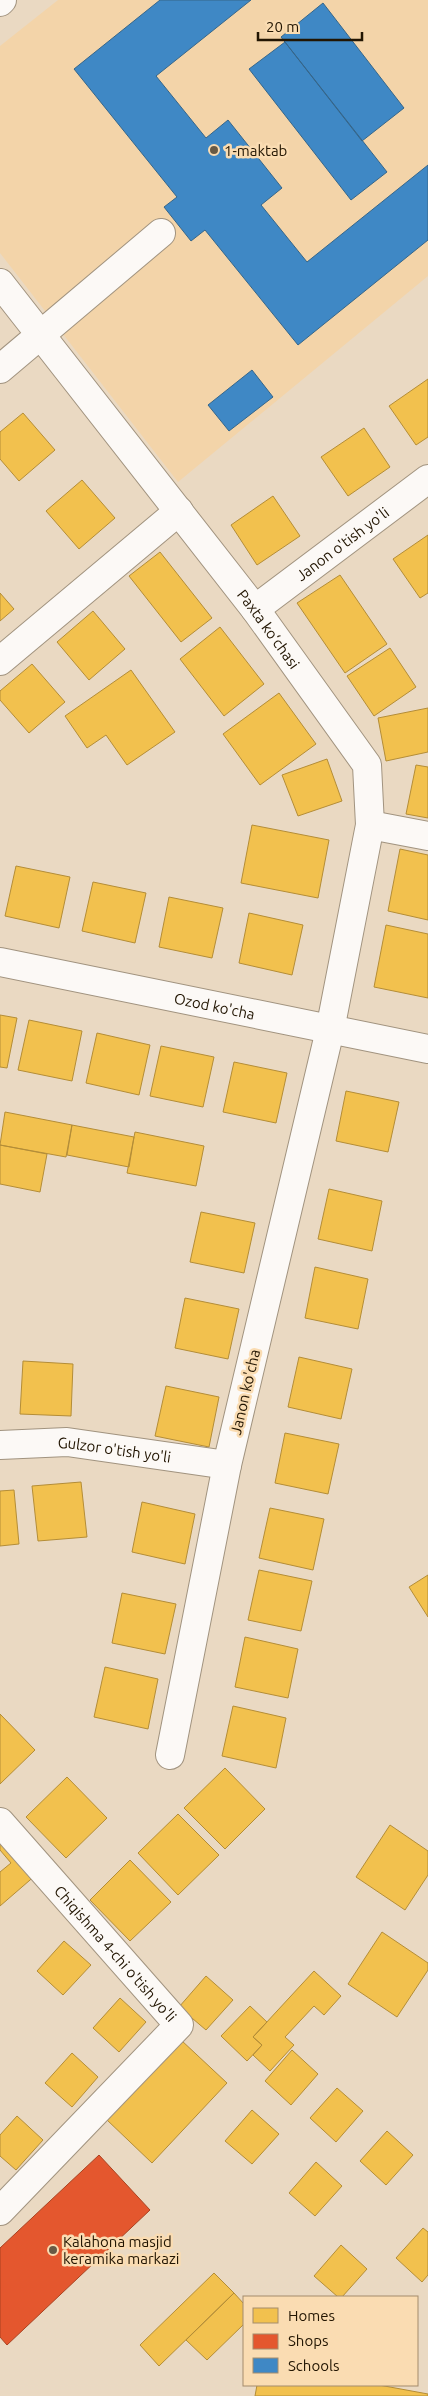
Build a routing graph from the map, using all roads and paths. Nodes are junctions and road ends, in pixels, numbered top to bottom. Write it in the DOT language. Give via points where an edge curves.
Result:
graph roads {
  1 [pos="161,233"];
  2 [pos="0,283"];
  3 [pos="41,334"];
  4 [pos="0,369"];
  5 [pos="428,479"];
  6 [pos="179,511"];
  7 [pos="256,609"];
  8 [pos="0,661"];
  9 [pos="370,825"];
  10 [pos="428,836"];
  11 [pos="0,962"];
  12 [pos="330,1030"];
  13 [pos="428,1049"];
  14 [pos="0,1445"];
  15 [pos="227,1465"];
  16 [pos="170,1756"];
  17 [pos="0,1822"];
  18 [pos="0,2211"];
  1 -- 3 [label="street"];
  2 -- 3 [label="street, Paxta ko‘chasi"];
  3 -- 4 [label="street"];
  3 -- 6 [label="street, Paxta ko‘chasi"];
  5 -- 7 [label="street, Janon o'tish yo'li"];
  6 -- 7 [label="street, Paxta ko‘chasi"];
  6 -- 8 [label="street"];
  7 -- 9 [label="street, Paxta ko‘chasi" via="367,765"];
  9 -- 10 [label="street"];
  9 -- 12 [label="street, Paxta ko‘chasi"];
  11 -- 12 [label="street, Ozod ko'cha"];
  12 -- 13 [label="street, Ozod ko'cha"];
  12 -- 15 [label="street, Janon ko'cha"];
  14 -- 15 [label="street, Gulzor o'tish yo'li" via="67,1442"];
  15 -- 16 [label="street, Janon ko'cha"];
  17 -- 18 [label="street, Chiqishma 4-chi o'tish yo'li" via="179,2025"];
}
